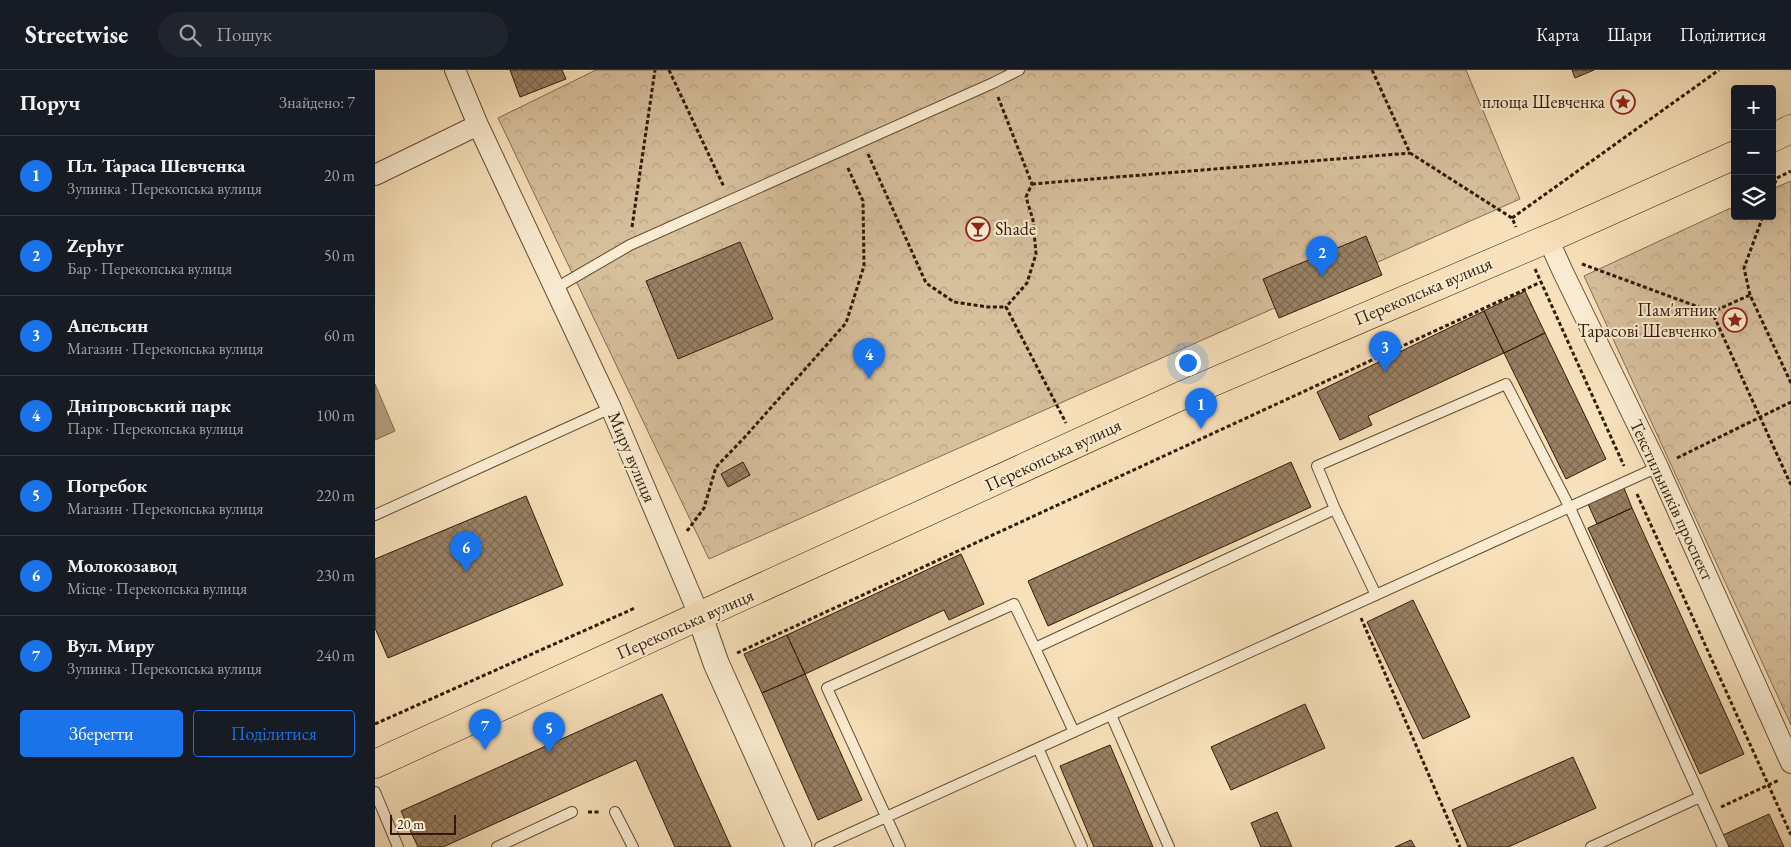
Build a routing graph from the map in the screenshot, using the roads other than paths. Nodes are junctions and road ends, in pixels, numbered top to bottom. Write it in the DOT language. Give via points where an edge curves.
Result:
graph roads {
  1 [pos="455,70"];
  2 [pos="1019,70"];
  3 [pos="479,125"];
  4 [pos="1791,129"];
  5 [pos="1776,136"];
  6 [pos="1731,157"];
  7 [pos="375,175"];
  8 [pos="1548,239"];
  9 [pos="556,288"];
  10 [pos="611,408"];
  11 [pos="1658,468"];
  12 [pos="1570,508"];
  13 [pos="1335,509"];
  14 [pos="375,515"];
  15 [pos="1375,595"];
  16 [pos="700,617"];
  17 [pos="1035,648"];
  18 [pos="1111,715"];
  19 [pos="1074,732"];
  20 [pos="1037,748"];
  21 [pos="375,764"];
  22 [pos="1787,771"];
  23 [pos="375,792"];
  24 [pos="1699,797"];
  25 [pos="572,812"];
  26 [pos="615,812"];
  27 [pos="886,817"];
  28 [pos="398,847"];
  29 [pos="497,847"];
  30 [pos="633,847"];
  31 [pos="799,847"];
  32 [pos="820,847"];
  33 [pos="900,847"];
  34 [pos="1082,847"];
  35 [pos="1169,847"];
  36 [pos="1591,847"];
  37 [pos="1723,847"];
  1 -- 3 [label="street, Миру вулиця"];
  2 -- 9 [label="lane" via="630,245"];
  3 -- 7 [label="street"];
  3 -- 9 [label="street, Миру вулиця"];
  4 -- 5 [label="main road"];
  6 -- 8 [label="main road, Перекопська вулиця"];
  8 -- 11 [label="street, Текстильників проспект"];
  8 -- 16 [label="main road, Перекопська вулиця" via="1185,394"];
  9 -- 10 [label="street, Миру вулиця"];
  10 -- 14 [label="lane"];
  10 -- 16 [label="street, Миру вулиця"];
  11 -- 12 [label="lane"];
  11 -- 22 [label="street, Текстильників проспект"];
  12 -- 13 [label="lane" via="1505,384 1317,466"];
  12 -- 15 [label="lane"];
  12 -- 24 [label="lane"];
  13 -- 15 [label="lane"];
  13 -- 17 [label="lane"];
  15 -- 18 [label="lane"];
  16 -- 21 [label="main road, Перекопська вулиця"];
  16 -- 31 [label="street, Миру вулиця" via="716,663"];
  17 -- 19 [label="lane"];
  17 -- 27 [label="lane" via="1014,604 827,688"];
  18 -- 19 [label="lane"];
  18 -- 35 [label="lane"];
  19 -- 20 [label="lane"];
  20 -- 27 [label="lane"];
  20 -- 34 [label="lane"];
  23 -- 28 [label="lane"];
  24 -- 36 [label="lane"];
  24 -- 37 [label="lane"];
  25 -- 29 [label="lane"];
  26 -- 30 [label="lane"];
  27 -- 32 [label="lane"];
  27 -- 33 [label="lane"];
}
